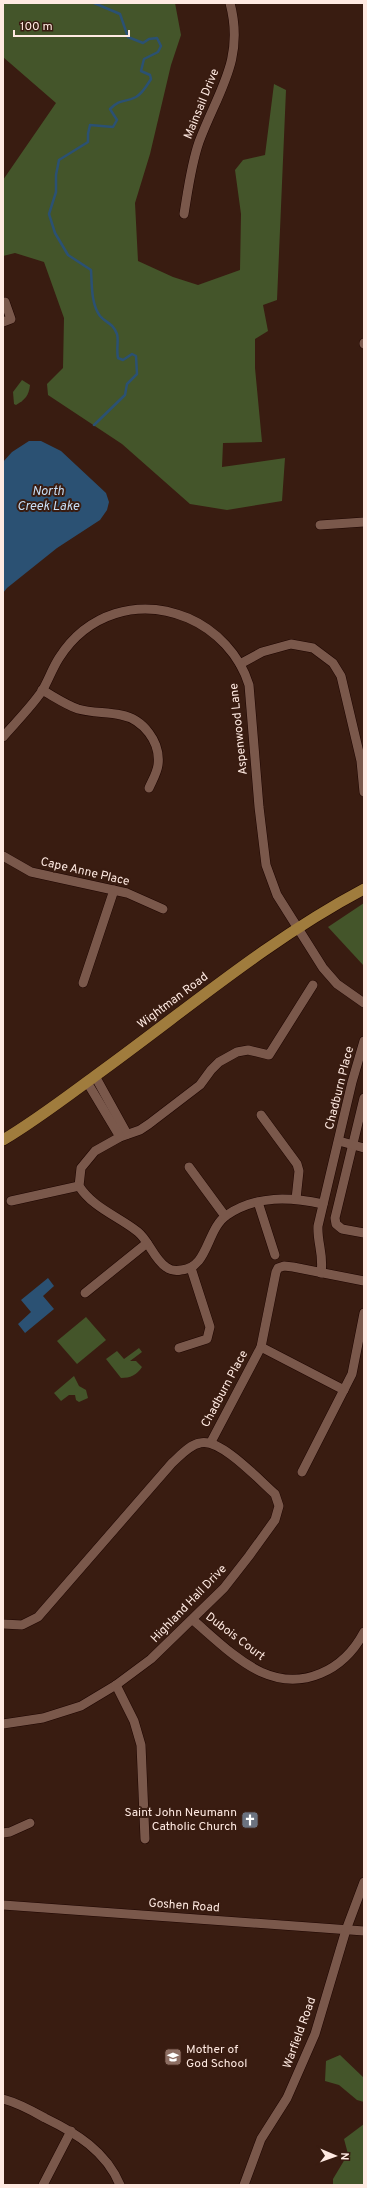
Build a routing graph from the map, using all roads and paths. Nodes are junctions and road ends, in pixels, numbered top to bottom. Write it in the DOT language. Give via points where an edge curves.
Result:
graph roads {
  1 [pos="230,3"];
  2 [pos="184,214"];
  3 [pos="3,303"];
  4 [pos="3,322"];
  5 [pos="364,522"];
  6 [pos="320,525"];
  7 [pos="240,664"];
  8 [pos="42,690"];
  9 [pos="3,737"];
  10 [pos="149,788"];
  11 [pos="364,792"];
  12 [pos="3,856"];
  13 [pos="364,889"];
  14 [pos="114,890"];
  15 [pos="163,909"];
  16 [pos="298,929"];
  17 [pos="83,983"];
  18 [pos="313,985"];
  19 [pos="364,1003"];
  20 [pos="364,1041"];
  21 [pos="91,1079"];
  22 [pos="364,1098"];
  23 [pos="261,1115"];
  24 [pos="124,1135"];
  25 [pos="3,1140"];
  26 [pos="339,1141"];
  27 [pos="353,1145"];
  28 [pos="364,1148"];
  29 [pos="189,1167"];
  30 [pos="79,1186"];
  31 [pos="296,1198"];
  32 [pos="11,1201"];
  33 [pos="258,1202"];
  34 [pos="323,1204"];
  35 [pos="225,1216"];
  36 [pos="364,1234"];
  37 [pos="147,1243"];
  38 [pos="275,1255"];
  39 [pos="191,1268"];
  40 [pos="321,1272"];
  41 [pos="364,1281"];
  42 [pos="85,1293"];
  43 [pos="364,1313"];
  44 [pos="261,1347"];
  45 [pos="179,1348"];
  46 [pos="344,1390"];
  47 [pos="211,1442"];
  48 [pos="302,1472"];
  49 [pos="193,1620"];
  50 [pos="3,1624"];
  51 [pos="364,1632"];
  52 [pos="116,1685"];
  53 [pos="3,1724"];
  54 [pos="30,1823"];
  55 [pos="3,1833"];
  56 [pos="145,1839"];
  57 [pos="364,1882"];
  58 [pos="3,1905"];
  59 [pos="346,1930"];
  60 [pos="364,1931"];
  61 [pos="3,2099"];
  62 [pos="71,2131"];
  63 [pos="43,2185"];
  64 [pos="120,2185"];
  65 [pos="244,2185"];
  1 -- 2 [label="street, Mainsail Drive" via="235,45 232,61 199,144"];
  3 -- 4 [label="street" via="5,302 11,319"];
  5 -- 6 [label="street"];
  7 -- 8 [label="street, Aspenwood Lane" via="222,642 194,621 177,614 136,609 96,620 80,632 58,659"];
  7 -- 11 [label="street" via="262,652 291,644 313,648 332,663 341,676 361,761"];
  7 -- 16 [label="street, Aspenwood Lane" via="249,685 266,865 277,895"];
  8 -- 9 [label="street, Aspenwood Lane"];
  8 -- 10 [label="street" via="77,708 122,715 142,725 150,735 158,758"];
  12 -- 14 [label="street, Cape Anne Place" via="31,872 44,876"];
  13 -- 16 [label="main road, Wightman Road"];
  14 -- 15 [label="street, Cape Anne Place"];
  14 -- 17 [label="street"];
  16 -- 19 [label="street, Aspenwood Lane" via="337,984"];
  16 -- 21 [label="main road, Wightman Road" via="251,958"];
  18 -- 24 [label="street" via="269,1055 248,1050 228,1056 211,1070 200,1085 149,1124"];
  20 -- 26 [label="street, Chadburn Place"];
  21 -- 24 [label="street"];
  21 -- 25 [label="main road, Wightman Road"];
  22 -- 27 [label="street"];
  23 -- 31 [label="street" via="297,1164 299,1171"];
  24 -- 30 [label="street" via="95,1151 86,1160 80,1172"];
  26 -- 27 [label="street, Chadburn Place"];
  26 -- 34 [label="street, Chadburn Place"];
  27 -- 28 [label="street, Chadburn Place"];
  27 -- 36 [label="street" via="335,1218 336,1224 342,1229"];
  29 -- 35 [label="street"];
  30 -- 32 [label="street"];
  30 -- 37 [label="street" via="92,1203 132,1227"];
  31 -- 33 [label="street"];
  31 -- 34 [label="street"];
  33 -- 35 [label="street"];
  33 -- 38 [label="street"];
  34 -- 40 [label="street, Chadburn Place" via="318,1233 322,1256"];
  35 -- 39 [label="street" via="201,1258"];
  37 -- 39 [label="street" via="166,1268"];
  37 -- 42 [label="street"];
  39 -- 45 [label="street" via="210,1327 209,1334 207,1339"];
  40 -- 41 [label="street, Chadburn Place"];
  40 -- 44 [label="street, Chadburn Place" via="284,1266 278,1268"];
  43 -- 46 [label="street" via="355,1366"];
  44 -- 46 [label="street, Chadburn Place"];
  44 -- 47 [label="street, Chadburn Place"];
  46 -- 48 [label="street"];
  47 -- 49 [label="street, Highland Hall Drive" via="275,1494 278,1506 276,1520 224,1588"];
  47 -- 50 [label="street" via="194,1445 172,1463 38,1617 22,1625"];
  49 -- 51 [label="street, Dubois Court" via="218,1642 260,1671 286,1678 303,1678 334,1668 344,1661"];
  49 -- 52 [label="street, Highland Hall Drive" via="151,1659"];
  52 -- 53 [label="street, Highland Hall Drive" via="81,1706 63,1713"];
  52 -- 56 [label="street" via="134,1720 141,1745"];
  54 -- 55 [label="street"];
  57 -- 59 [label="street, Warfield Road"];
  58 -- 59 [label="street, Goshen Road"];
  59 -- 60 [label="street, Goshen Road"];
  59 -- 65 [label="street, Warfield Road" via="315,2034 287,2098 256,2149"];
  61 -- 62 [label="street" via="16,2102"];
  62 -- 63 [label="street"];
  62 -- 64 [label="street" via="85,2140 101,2156"];
}
